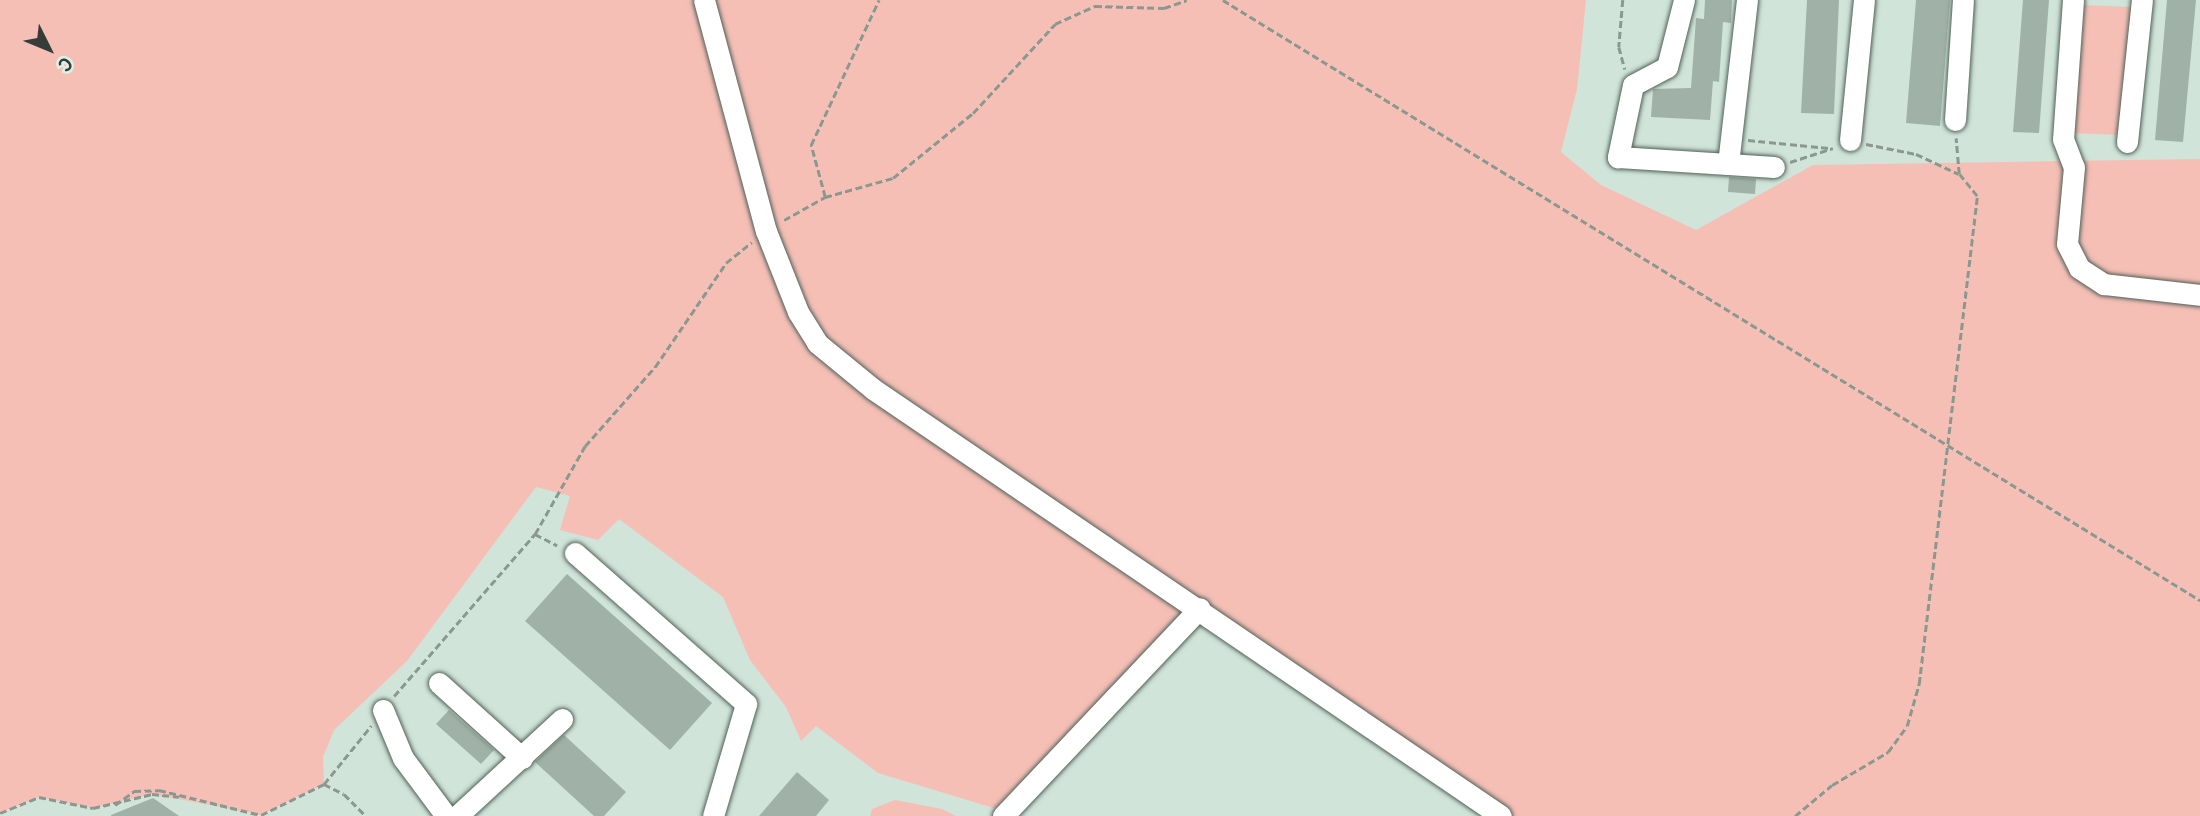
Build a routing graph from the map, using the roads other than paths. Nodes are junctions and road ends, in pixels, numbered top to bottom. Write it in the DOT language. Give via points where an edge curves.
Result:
graph roads {
  1 [pos="704,0"];
  2 [pos="1684,0"];
  3 [pos="1747,0"];
  4 [pos="1864,0"];
  5 [pos="1963,0"];
  6 [pos="2073,0"];
  7 [pos="2142,0"];
  8 [pos="1955,120"];
  9 [pos="2127,142"];
  10 [pos="1841,145"];
  11 [pos="1727,164"];
  12 [pos="1774,167"];
  13 [pos="2200,295"];
  14 [pos="575,553"];
  15 [pos="1200,608"];
  16 [pos="439,683"];
  17 [pos="383,710"];
  18 [pos="562,719"];
  19 [pos="522,758"];
  20 [pos="446,816"];
  21 [pos="457,816"];
  22 [pos="713,816"];
  23 [pos="1003,816"];
  24 [pos="1501,816"];
  1 -- 15 [label="street" via="766,231 798,312 832,359"];
  2 -- 11 [label="street" via="1667,67 1633,85 1618,157"];
  3 -- 11 [label="street"];
  4 -- 10 [label="street"];
  5 -- 8 [label="street"];
  6 -- 13 [label="street" via="2063,139 2074,167 2067,244 2079,268 2104,284"];
  7 -- 9 [label="street"];
  11 -- 12 [label="street"];
  14 -- 22 [label="street" via="747,704"];
  15 -- 23 [label="street"];
  15 -- 24 [label="street"];
  16 -- 19 [label="street"];
  17 -- 20 [label="street" via="403,758"];
  18 -- 19 [label="street"];
  19 -- 21 [label="street"];
}
